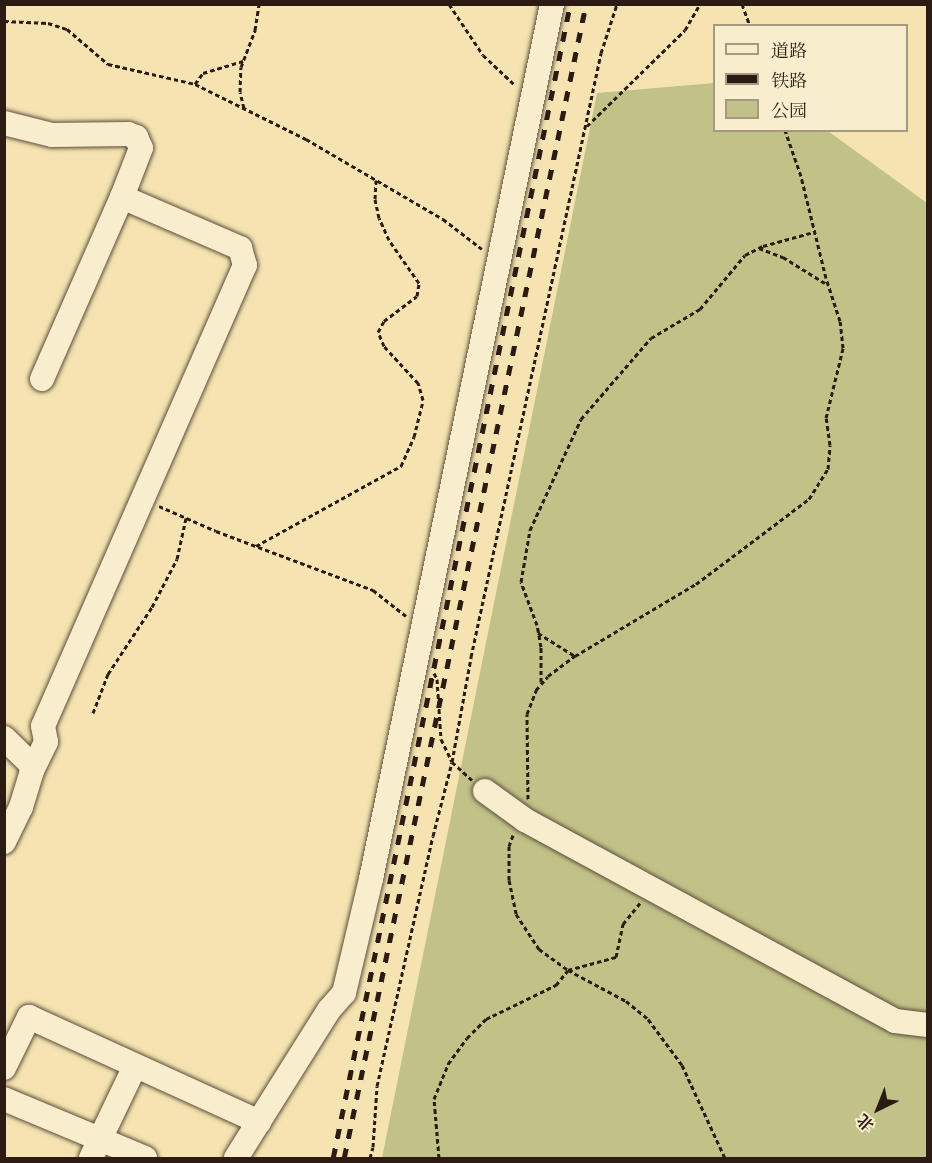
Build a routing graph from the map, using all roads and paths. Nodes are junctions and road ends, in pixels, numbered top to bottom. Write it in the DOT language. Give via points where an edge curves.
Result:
graph roads {
  1 [pos="259,4"];
  2 [pos="449,4"];
  3 [pos="552,4"];
  4 [pos="617,4"];
  5 [pos="700,4"];
  6 [pos="742,4"];
  7 [pos="4,21"];
  8 [pos="749,24"];
  9 [pos="243,61"];
  10 [pos="195,84"];
  11 [pos="532,99"];
  12 [pos="244,109"];
  13 [pos="4,123"];
  14 [pos="586,128"];
  15 [pos="786,132"];
  16 [pos="376,180"];
  17 [pos="122,197"];
  18 [pos="814,232"];
  19 [pos="759,248"];
  20 [pos="498,260"];
  21 [pos="828,285"];
  22 [pos="42,379"];
  23 [pos="142,498"];
  24 [pos="186,518"];
  25 [pos="256,546"];
  26 [pos="538,633"];
  27 [pos="419,638"];
  28 [pos="575,656"];
  29 [pos="432,669"];
  30 [pos="541,683"];
  31 [pos="93,713"];
  32 [pos="4,738"];
  33 [pos="452,762"];
  34 [pos="32,771"];
  35 [pos="484,791"];
  36 [pos="519,816"];
  37 [pos="4,842"];
  38 [pos="651,889"];
  39 [pos="568,970"];
  40 [pos="927,1025"];
  41 [pos="135,1066"];
  42 [pos="4,1068"];
  43 [pos="4,1099"];
  44 [pos="259,1122"];
  45 [pos="96,1149"];
  46 [pos="145,1158"];
  47 [pos="236,1158"];
  48 [pos="370,1158"];
  49 [pos="439,1158"];
  50 [pos="725,1158"];
  1 -- 9 [label="path" via="255,30"];
  2 -- 11 [label="path" via="483,56"];
  3 -- 11 [label="street"];
  4 -- 14 [label="path" via="601,53"];
  5 -- 14 [label="path" via="685,30"];
  6 -- 8 [label="path"];
  7 -- 10 [label="path" via="48,23 67,29 108,64"];
  9 -- 10 [label="path" via="203,73"];
  9 -- 12 [label="path" via="240,92"];
  10 -- 12 [label="path"];
  11 -- 20 [label="street"];
  12 -- 16 [label="path"];
  13 -- 17 [label="street" via="52,135 136,137 141,148"];
  14 -- 33 [label="path" via="471,657"];
  15 -- 18 [label="path"];
  16 -- 20 [label="path" via="443,219"];
  16 -- 25 [label="path" via="379,218 389,240 419,283 417,296 384,321 378,332 384,346 418,383 423,400 414,437 401,466"];
  17 -- 22 [label="street"];
  17 -- 23 [label="street" via="240,248 245,265"];
  18 -- 19 [label="path"];
  18 -- 21 [label="path"];
  19 -- 21 [label="path" via="783,257"];
  19 -- 26 [label="path" via="745,255 700,309 651,338 581,419 530,530 521,582"];
  20 -- 27 [label="street"];
  21 -- 28 [label="path" via="840,321 843,348 826,418 828,469 820,484 809,499 696,584"];
  23 -- 24 [label="path"];
  23 -- 34 [label="street" via="43,726 46,742"];
  24 -- 25 [label="path"];
  24 -- 31 [label="path" via="177,560 108,674"];
  25 -- 27 [label="path" via="373,590 401,610"];
  26 -- 28 [label="path"];
  26 -- 30 [label="path"];
  27 -- 44 [label="street" via="344,993 329,1010"];
  28 -- 30 [label="path"];
  29 -- 33 [label="path" via="437,680 441,739"];
  30 -- 36 [label="path" via="527,714 529,796"];
  32 -- 34 [label="street" via="30,763"];
  33 -- 35 [label="path"];
  33 -- 48 [label="path" via="377,1086"];
  34 -- 37 [label="street"];
  35 -- 36 [label="street"];
  36 -- 38 [label="street"];
  36 -- 39 [label="path" via="509,846 509,880 516,914 539,949"];
  38 -- 39 [label="path" via="623,924 616,957"];
  38 -- 40 [label="street" via="895,1021"];
  39 -- 49 [label="path" via="556,985 486,1019 448,1064 434,1099"];
  39 -- 50 [label="path" via="626,1001 648,1019 682,1065"];
  41 -- 42 [label="street" via="29,1017"];
  41 -- 44 [label="street"];
  41 -- 45 [label="street"];
  43 -- 45 [label="street"];
  44 -- 47 [label="street"];
  45 -- 46 [label="street"];
}
